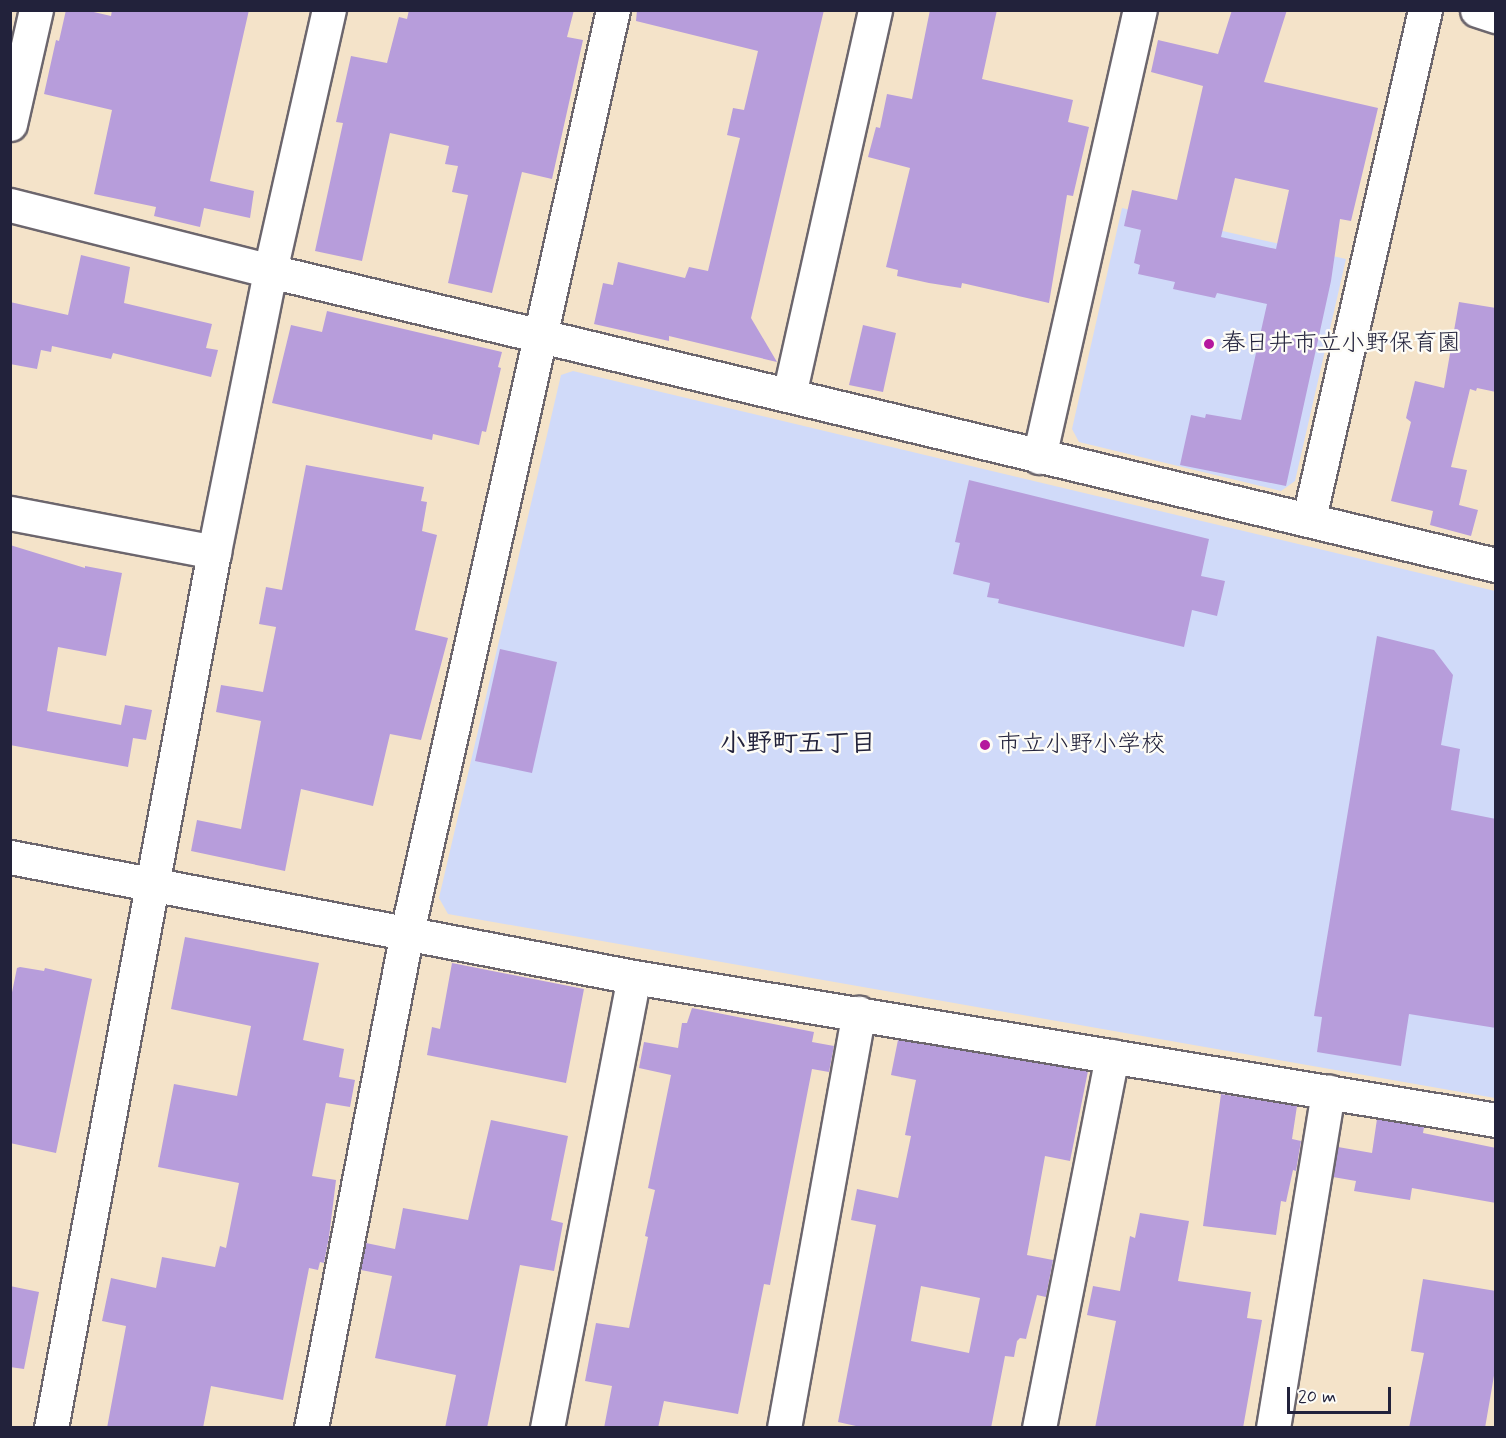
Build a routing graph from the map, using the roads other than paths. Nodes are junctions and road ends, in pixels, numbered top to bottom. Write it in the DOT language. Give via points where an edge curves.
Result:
graph roads {
  1 [pos="36,10"];
  2 [pos="329,10"];
  3 [pos="613,10"];
  4 [pos="875,10"];
  5 [pos="1140,10"];
  6 [pos="1425,10"];
  7 [pos="1477,10"];
  8 [pos="1496,16"];
  9 [pos="10,124"];
  10 [pos="10,206"];
  11 [pos="270,271"];
  12 [pos="541,335"];
  13 [pos="789,395"];
  14 [pos="1039,457"];
  15 [pos="10,513"];
  16 [pos="1309,518"];
  17 [pos="214,552"];
  18 [pos="1496,565"];
  19 [pos="10,856"];
  20 [pos="150,885"];
  21 [pos="407,932"];
  22 [pos="634,976"];
  23 [pos="859,1013"];
  24 [pos="1112,1056"];
  25 [pos="1328,1091"];
  26 [pos="1496,1120"];
  27 [pos="51,1428"];
  28 [pos="311,1428"];
  29 [pos="547,1428"];
  30 [pos="784,1428"];
  31 [pos="1039,1428"];
  32 [pos="1274,1428"];
  1 -- 9 [label="street"];
  2 -- 11 [label="street"];
  3 -- 12 [label="street"];
  4 -- 13 [label="street"];
  5 -- 14 [label="street"];
  6 -- 16 [label="street"];
  7 -- 8 [label="street"];
  10 -- 11 [label="street"];
  11 -- 12 [label="street"];
  11 -- 17 [label="street"];
  12 -- 13 [label="street"];
  12 -- 21 [label="street"];
  13 -- 14 [label="street"];
  14 -- 16 [label="street"];
  15 -- 17 [label="street"];
  16 -- 18 [label="street"];
  17 -- 20 [label="street"];
  19 -- 20 [label="street"];
  20 -- 21 [label="street"];
  20 -- 27 [label="street"];
  21 -- 22 [label="street"];
  21 -- 28 [label="street"];
  22 -- 23 [label="street"];
  22 -- 29 [label="street"];
  23 -- 24 [label="street"];
  23 -- 30 [label="street"];
  24 -- 25 [label="street"];
  24 -- 31 [label="street"];
  25 -- 26 [label="street"];
  25 -- 32 [label="street"];
}
